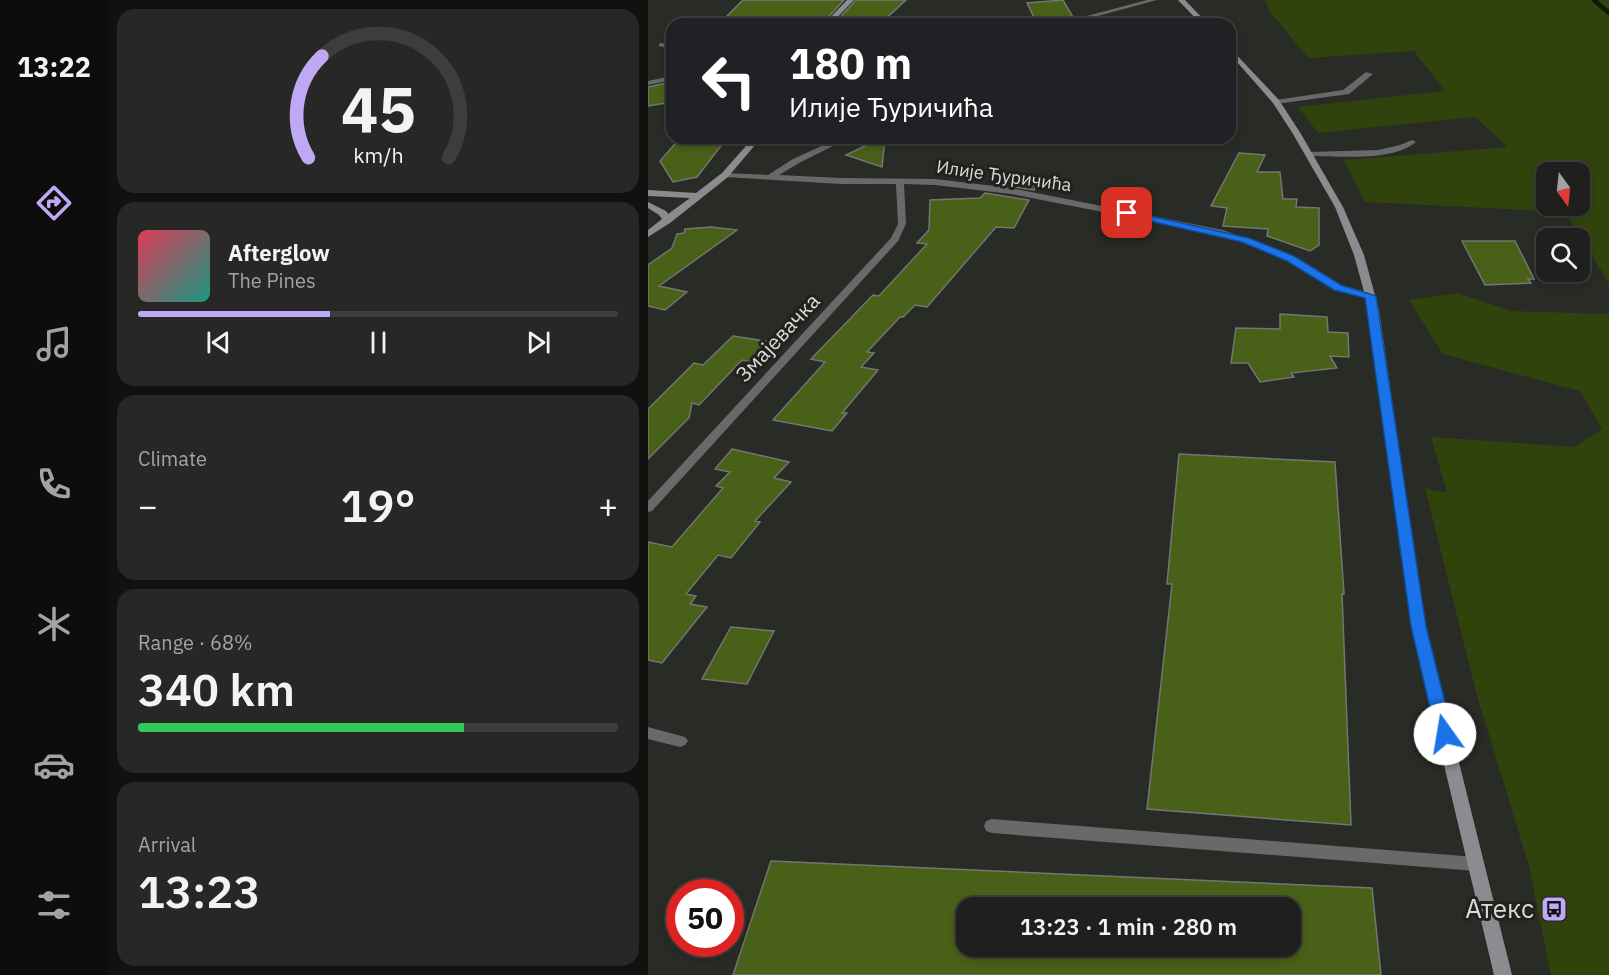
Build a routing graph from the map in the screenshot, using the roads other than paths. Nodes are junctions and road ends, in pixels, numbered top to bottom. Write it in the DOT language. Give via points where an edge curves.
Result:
graph roads {
  1 [pos="851,0"];
  2 [pos="1154,0"];
  3 [pos="1181,0"];
  4 [pos="833,18"];
  5 [pos="1084,18"];
  6 [pos="1199,18"];
  7 [pos="661,45"];
  8 [pos="666,45"];
  9 [pos="1236,57"];
  10 [pos="1369,74"];
  11 [pos="666,79"];
  12 [pos="648,83"];
  13 [pos="1276,102"];
  14 [pos="1412,142"];
  15 [pos="752,144"];
  16 [pos="832,144"];
  17 [pos="1309,154"];
  18 [pos="725,175"];
  19 [pos="770,177"];
  20 [pos="900,181"];
  21 [pos="648,193"];
  22 [pos="699,196"];
  23 [pos="648,200"];
  24 [pos="690,204"];
  25 [pos="648,205"];
  26 [pos="667,221"];
  27 [pos="648,234"];
  28 [pos="1371,296"];
  29 [pos="648,508"];
  30 [pos="648,733"];
  31 [pos="680,741"];
  32 [pos="992,826"];
  33 [pos="1476,864"];
  34 [pos="1503,975"];
  1 -- 4 [label="main road"];
  2 -- 5 [label="street"];
  3 -- 6 [label="main road"];
  7 -- 8 [label="street"];
  9 -- 13 [label="main road"];
  10 -- 13 [label="street" via="1346,92"];
  11 -- 12 [label="street"];
  13 -- 17 [label="main road"];
  14 -- 17 [label="street" via="1390,150"];
  15 -- 18 [label="main road"];
  16 -- 19 [label="street"];
  17 -- 28 [label="main road" via="1339,207"];
  18 -- 19 [label="street, Илије Ђуричића"];
  18 -- 22 [label="main road"];
  19 -- 20 [label="street, Илије Ђуричића"];
  20 -- 28 [label="street, Илије Ђуричића" via="1011,191 1223,233 1291,258 1337,287"];
  20 -- 29 [label="street, Змајевачка" via="902,224 889,247"];
  21 -- 22 [label="main road"];
  22 -- 24 [label="main road"];
  23 -- 24 [label="main road"];
  24 -- 26 [label="main road"];
  25 -- 26 [label="main road" via="663,213"];
  26 -- 27 [label="main road"];
  28 -- 33 [label="main road" via="1419,626"];
  30 -- 31 [label="street"];
  32 -- 33 [label="street"];
  33 -- 34 [label="main road"];
}
